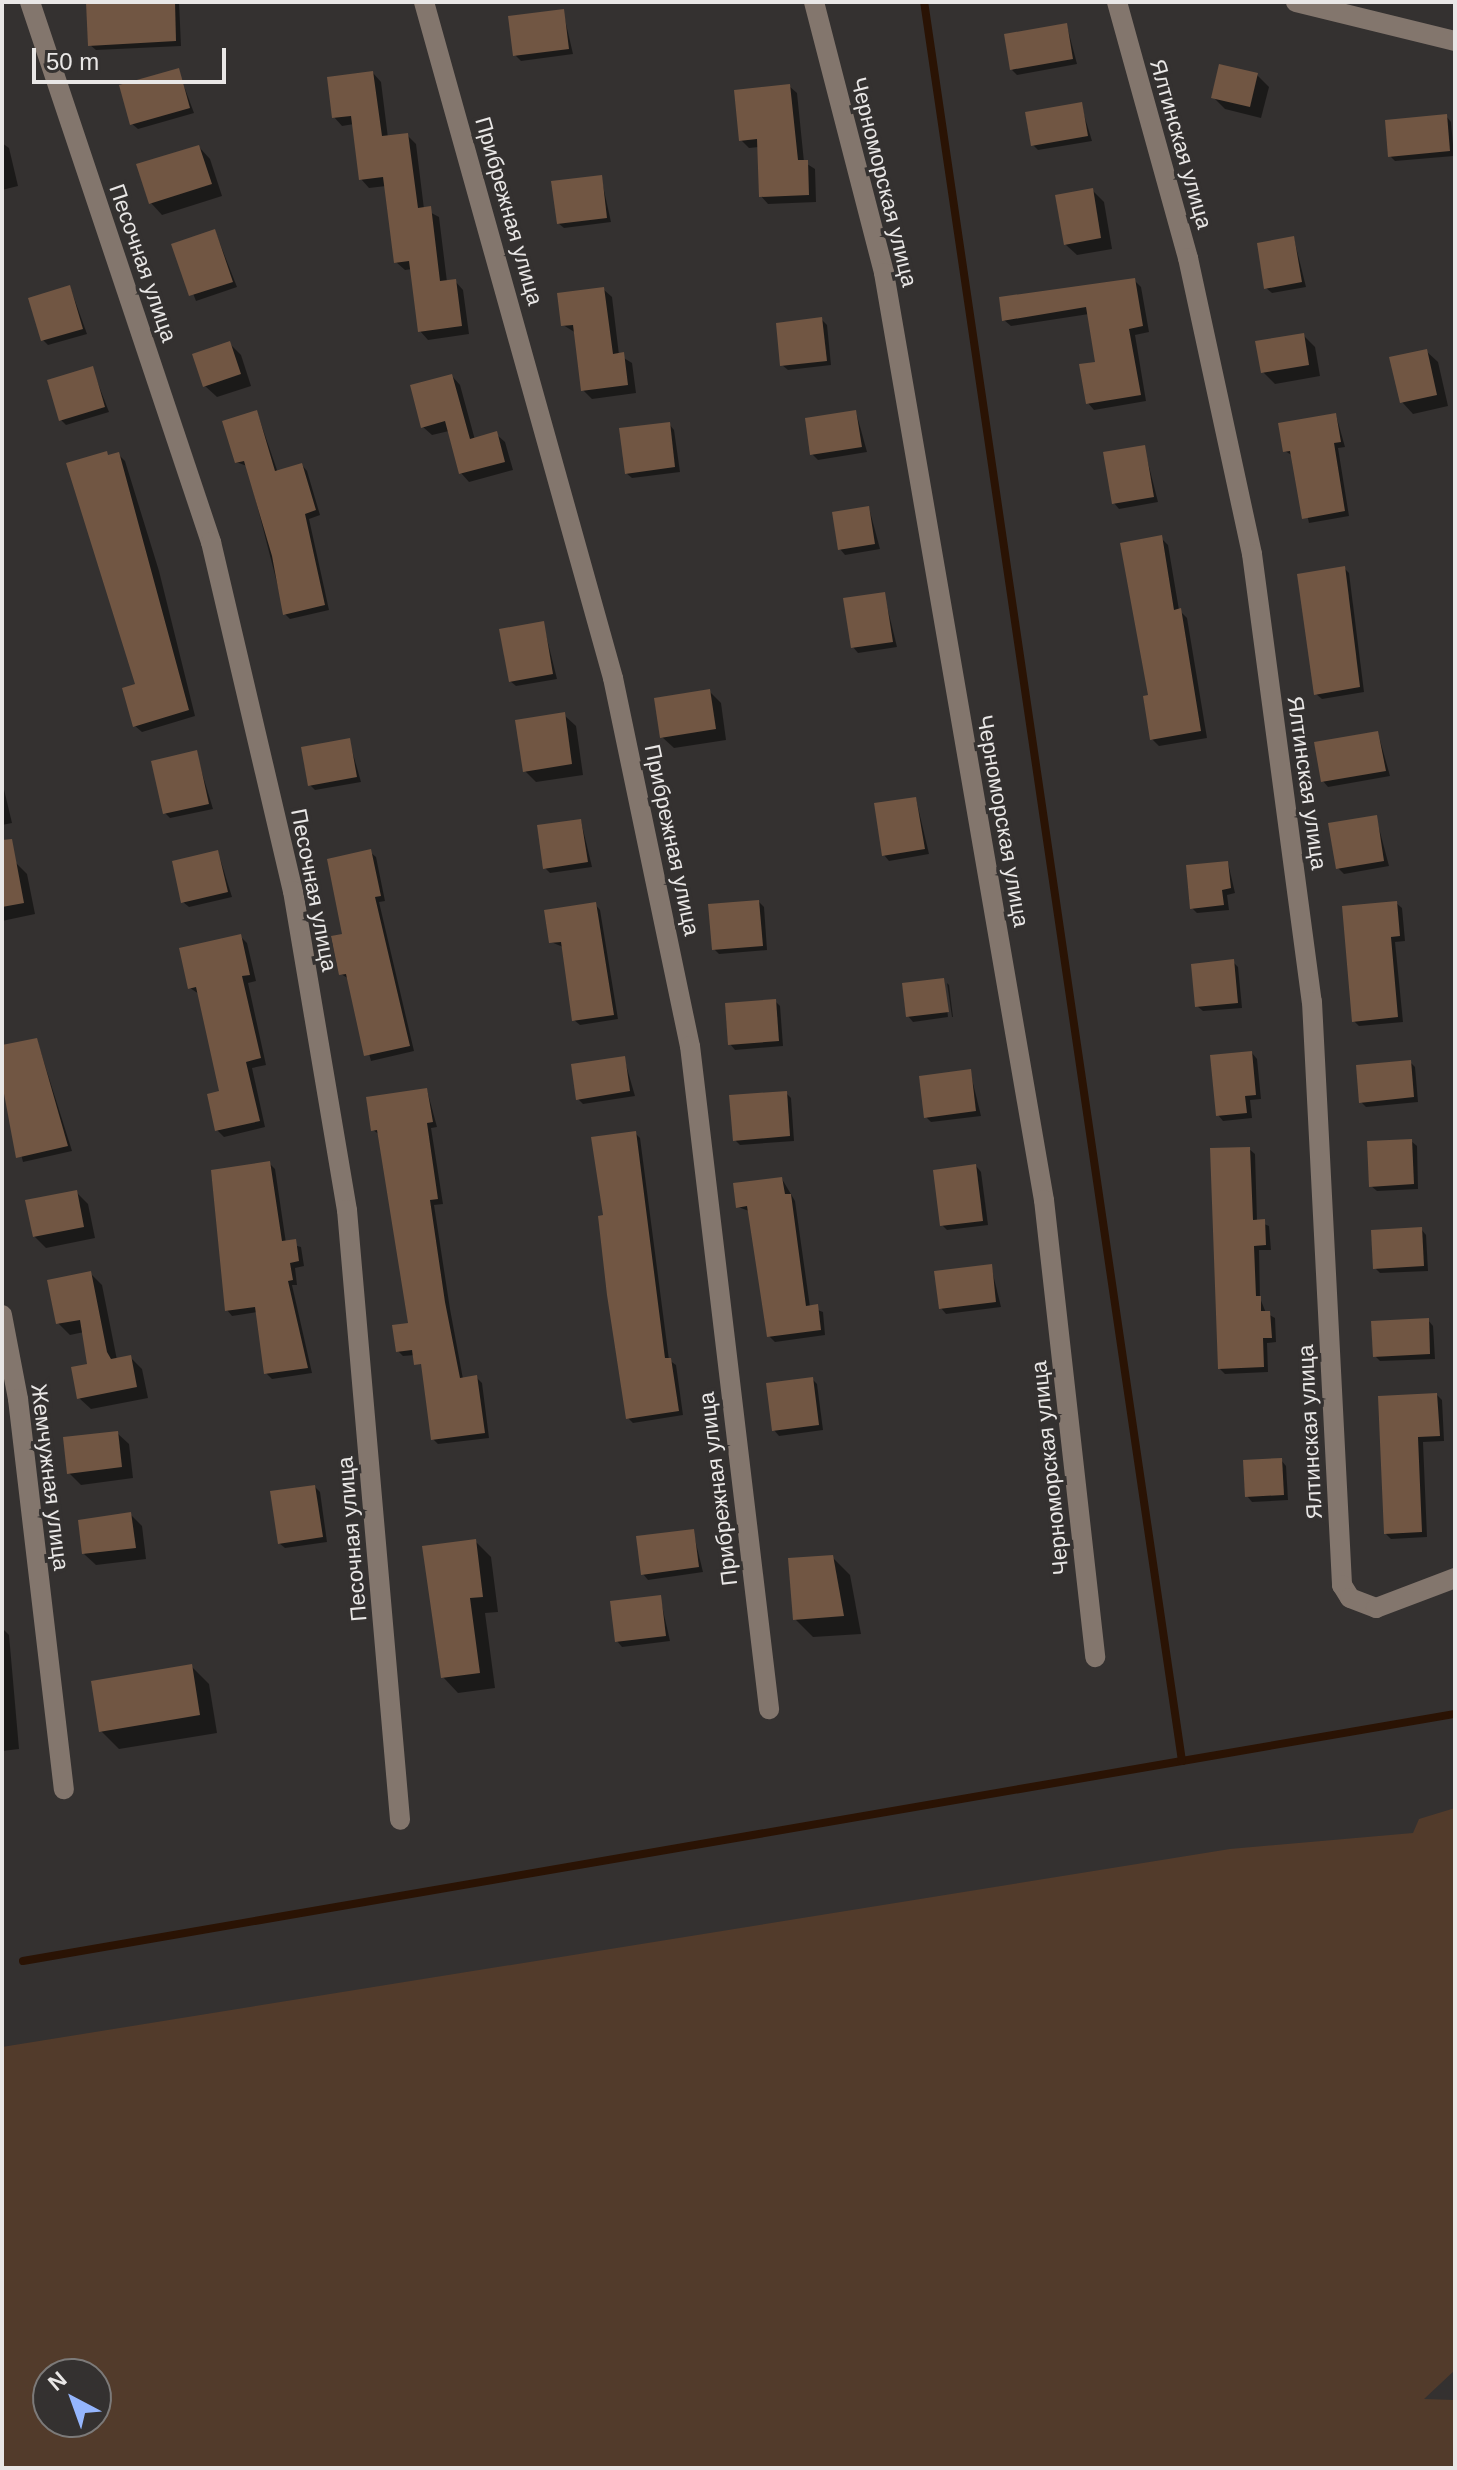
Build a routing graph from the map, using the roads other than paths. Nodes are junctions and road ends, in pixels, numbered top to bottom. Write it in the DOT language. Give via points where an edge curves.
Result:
graph roads {
  1 [pos="30,2"];
  2 [pos="424,2"];
  3 [pos="814,2"];
  4 [pos="1117,2"];
  5 [pos="1296,2"];
  6 [pos="1455,41"];
  7 [pos="2,1315"];
  8 [pos="1455,1578"];
  9 [pos="1095,1657"];
  10 [pos="769,1709"];
  11 [pos="64,1789"];
  12 [pos="400,1820"];
  1 -- 12 [label="street, Песочная улица" via="211,542 293,891 347,1210"];
  2 -- 10 [label="street, Прибрежная улица" via="613,678 690,1046"];
  3 -- 9 [label="street, Черноморская улица" via="884,273 1044,1200"];
  4 -- 8 [label="street, Ялтинская улица" via="1188,258 1252,554 1312,1002 1342,1585 1350,1598 1376,1608"];
  5 -- 6 [label="street"];
  7 -- 11 [label="street, Жемчужная улица" via="18,1399"];
}
